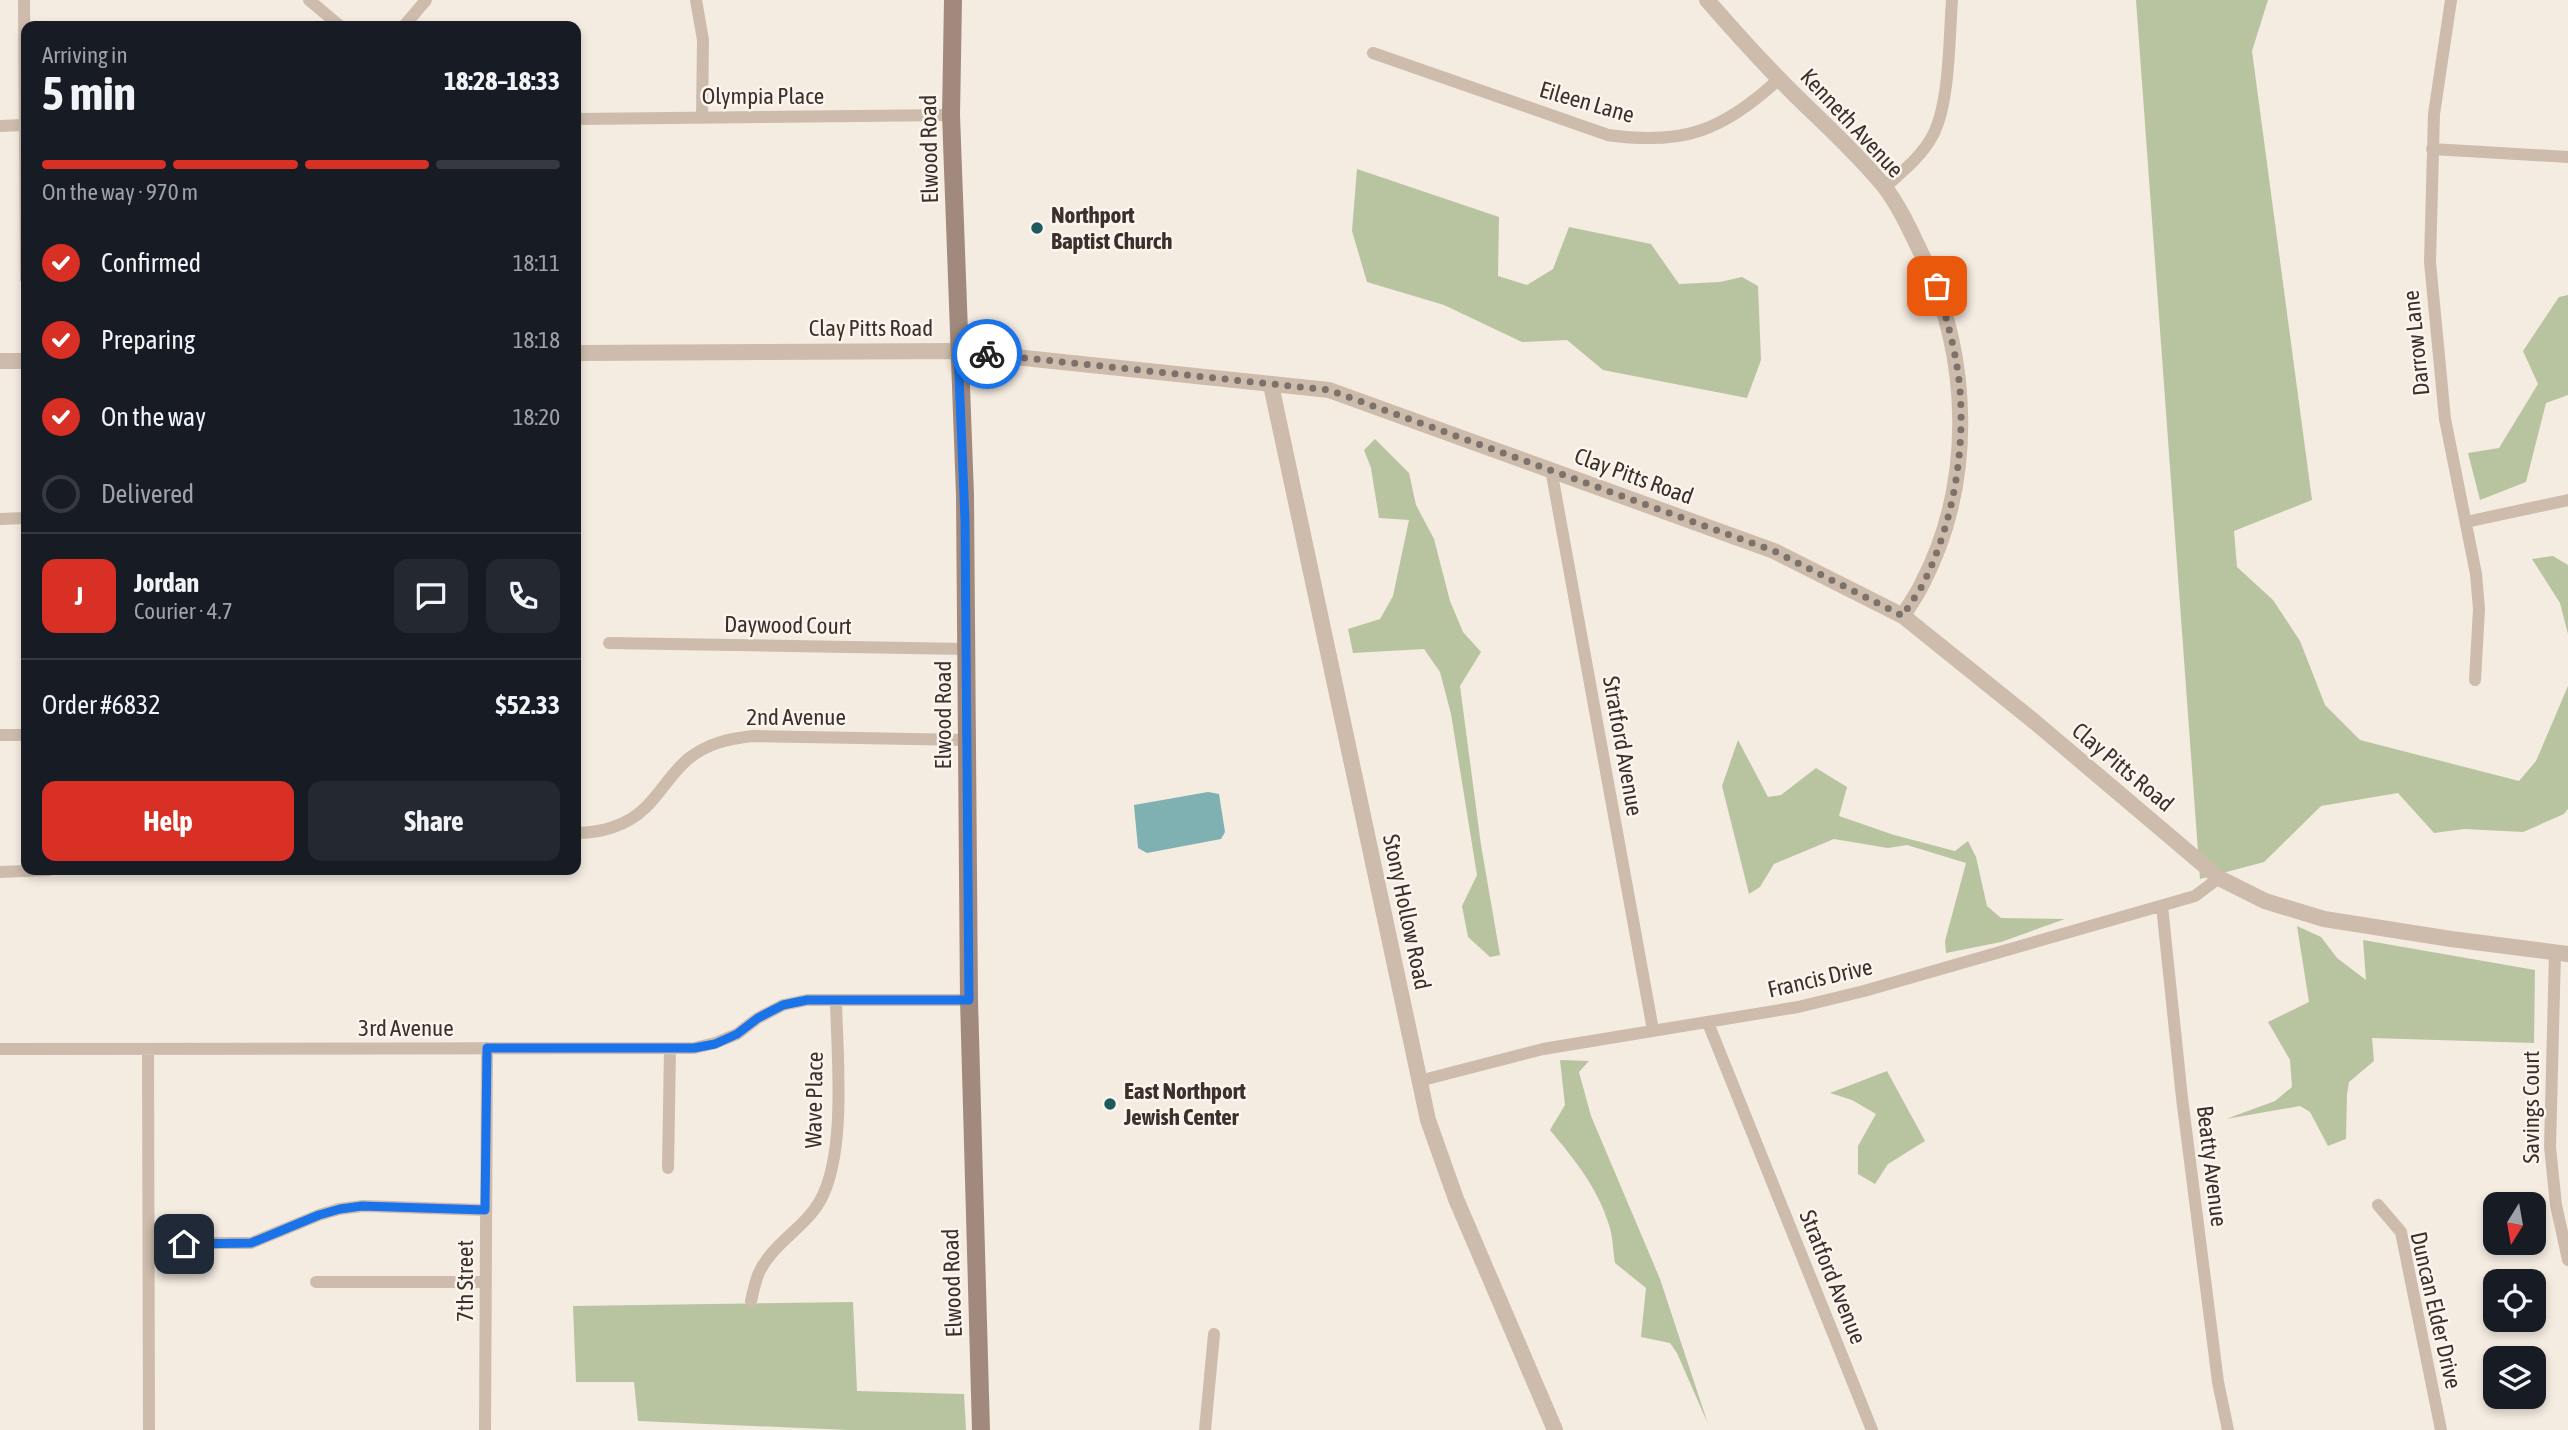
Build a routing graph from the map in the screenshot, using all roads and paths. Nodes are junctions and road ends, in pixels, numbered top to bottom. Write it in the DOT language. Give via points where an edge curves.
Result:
graph roads {
  1 [pos="24,0"];
  2 [pos="309,0"];
  3 [pos="426,0"];
  4 [pos="696,0"];
  5 [pos="953,0"];
  6 [pos="1707,0"];
  7 [pos="1952,0"];
  8 [pos="2451,0"];
  9 [pos="24,21"];
  10 [pos="333,21"];
  11 [pos="408,21"];
  12 [pos="1373,53"];
  13 [pos="1779,79"];
  14 [pos="951,116"];
  15 [pos="702,117"];
  16 [pos="581,119"];
  17 [pos="21,125"];
  18 [pos="0,126"];
  19 [pos="2432,149"];
  20 [pos="2568,157"];
  21 [pos="1885,187"];
  22 [pos="958,351"];
  23 [pos="581,353"];
  24 [pos="0,361"];
  25 [pos="21,361"];
  26 [pos="1271,385"];
  27 [pos="1551,470"];
  28 [pos="2568,500"];
  29 [pos="21,518"];
  30 [pos="0,519"];
  31 [pos="2466,522"];
  32 [pos="1903,616"];
  33 [pos="609,643"];
  34 [pos="967,649"];
  35 [pos="2475,680"];
  36 [pos="0,735"];
  37 [pos="21,735"];
  38 [pos="967,740"];
  39 [pos="581,833"];
  40 [pos="21,871"];
  41 [pos="0,872"];
  42 [pos="2220,878"];
  43 [pos="2162,906"];
  44 [pos="2561,953"];
  45 [pos="836,1000"];
  46 [pos="969,1000"];
  47 [pos="1708,1023"];
  48 [pos="1653,1030"];
  49 [pos="487,1048"];
  50 [pos="670,1048"];
  51 [pos="0,1049"];
  52 [pos="148,1049"];
  53 [pos="1419,1081"];
  54 [pos="668,1168"];
  55 [pos="2378,1205"];
  56 [pos="485,1210"];
  57 [pos="2565,1235"];
  58 [pos="149,1243"];
  59 [pos="2568,1260"];
  60 [pos="316,1282"];
  61 [pos="486,1282"];
  62 [pos="751,1301"];
  63 [pos="1214,1334"];
  64 [pos="149,1430"];
  65 [pos="485,1430"];
  66 [pos="981,1430"];
  67 [pos="1205,1430"];
  68 [pos="1555,1430"];
  69 [pos="1872,1430"];
  70 [pos="2228,1430"];
  71 [pos="2441,1430"];
  1 -- 9 [label="street"];
  2 -- 10 [label="street"];
  3 -- 11 [label="street"];
  4 -- 15 [label="street" via="703,40"];
  5 -- 14 [label="main road, Elwood Road"];
  6 -- 13 [label="street, Kenneth Avenue"];
  7 -- 21 [label="street" via="1941,114 1919,155"];
  8 -- 19 [label="street, Darrow Lane"];
  12 -- 13 [label="street, Eileen Lane" via="1608,135 1637,139 1700,132 1754,103"];
  13 -- 21 [label="street, Kenneth Avenue"];
  14 -- 15 [label="street, Olympia Place"];
  14 -- 22 [label="main road, Elwood Road"];
  15 -- 16 [label="street, Olympia Place"];
  17 -- 18 [label="street"];
  19 -- 20 [label="street"];
  19 -- 31 [label="street, Darrow Lane" via="2430,262 2435,337 2447,432"];
  21 -- 32 [label="street, Kenneth Avenue" via="1937,286 1960,391 1961,434 1948,514 1922,584"];
  22 -- 23 [label="street, Clay Pitts Road"];
  22 -- 26 [label="street, Clay Pitts Road"];
  22 -- 34 [label="main road, Elwood Road"];
  24 -- 25 [label="street"];
  26 -- 27 [label="street, Clay Pitts Road" via="1329,390"];
  26 -- 53 [label="street, Stony Hollow Road"];
  27 -- 32 [label="street, Clay Pitts Road" via="1774,551"];
  27 -- 48 [label="street, Stratford Avenue"];
  28 -- 31 [label="street"];
  29 -- 30 [label="street"];
  31 -- 35 [label="street, Darrow Lane" via="2479,609"];
  32 -- 42 [label="street, Clay Pitts Road"];
  33 -- 34 [label="street, Daywood Court"];
  34 -- 38 [label="main road, Elwood Road"];
  36 -- 37 [label="street"];
  38 -- 39 [label="street, 2nd Avenue" via="752,736 718,741 688,759 645,809 621,825"];
  38 -- 46 [label="main road, Elwood Road"];
  40 -- 41 [label="street"];
  42 -- 43 [label="street, Francis Drive" via="2195,896"];
  42 -- 44 [label="street, Clay Pitts Road" via="2265,901 2324,919"];
  43 -- 47 [label="street, Francis Drive" via="1864,991"];
  43 -- 70 [label="street, Beatty Avenue" via="2217,1382"];
  44 -- 57 [label="street, Savings Court" via="2550,1147 2556,1205"];
  45 -- 46 [label="street, 3rd Avenue"];
  45 -- 50 [label="street, 3rd Avenue" via="783,1005 715,1044"];
  45 -- 62 [label="street, Wave Place" via="837,1140 831,1175 819,1203 758,1273"];
  46 -- 66 [label="main road, Elwood Road"];
  47 -- 48 [label="street, Francis Drive"];
  47 -- 69 [label="street, Stratford Avenue"];
  48 -- 53 [label="street, Francis Drive" via="1543,1049"];
  49 -- 50 [label="street, 3rd Avenue"];
  49 -- 52 [label="street, 3rd Avenue"];
  49 -- 56 [label="street, 7th Street"];
  50 -- 54 [label="street"];
  51 -- 52 [label="street, 3rd Avenue"];
  52 -- 58 [label="street"];
  53 -- 68 [label="street, Stony Hollow Road" via="1452,1188"];
  55 -- 71 [label="street, Duncan Elder Drive" via="2401,1232"];
  56 -- 58 [label="street" via="362,1206 329,1212 251,1243"];
  56 -- 61 [label="street, 7th Street"];
  57 -- 59 [label="street, Savings Court"];
  58 -- 64 [label="street"];
  60 -- 61 [label="street"];
  61 -- 65 [label="street, 7th Street"];
  63 -- 67 [label="street"];
}
